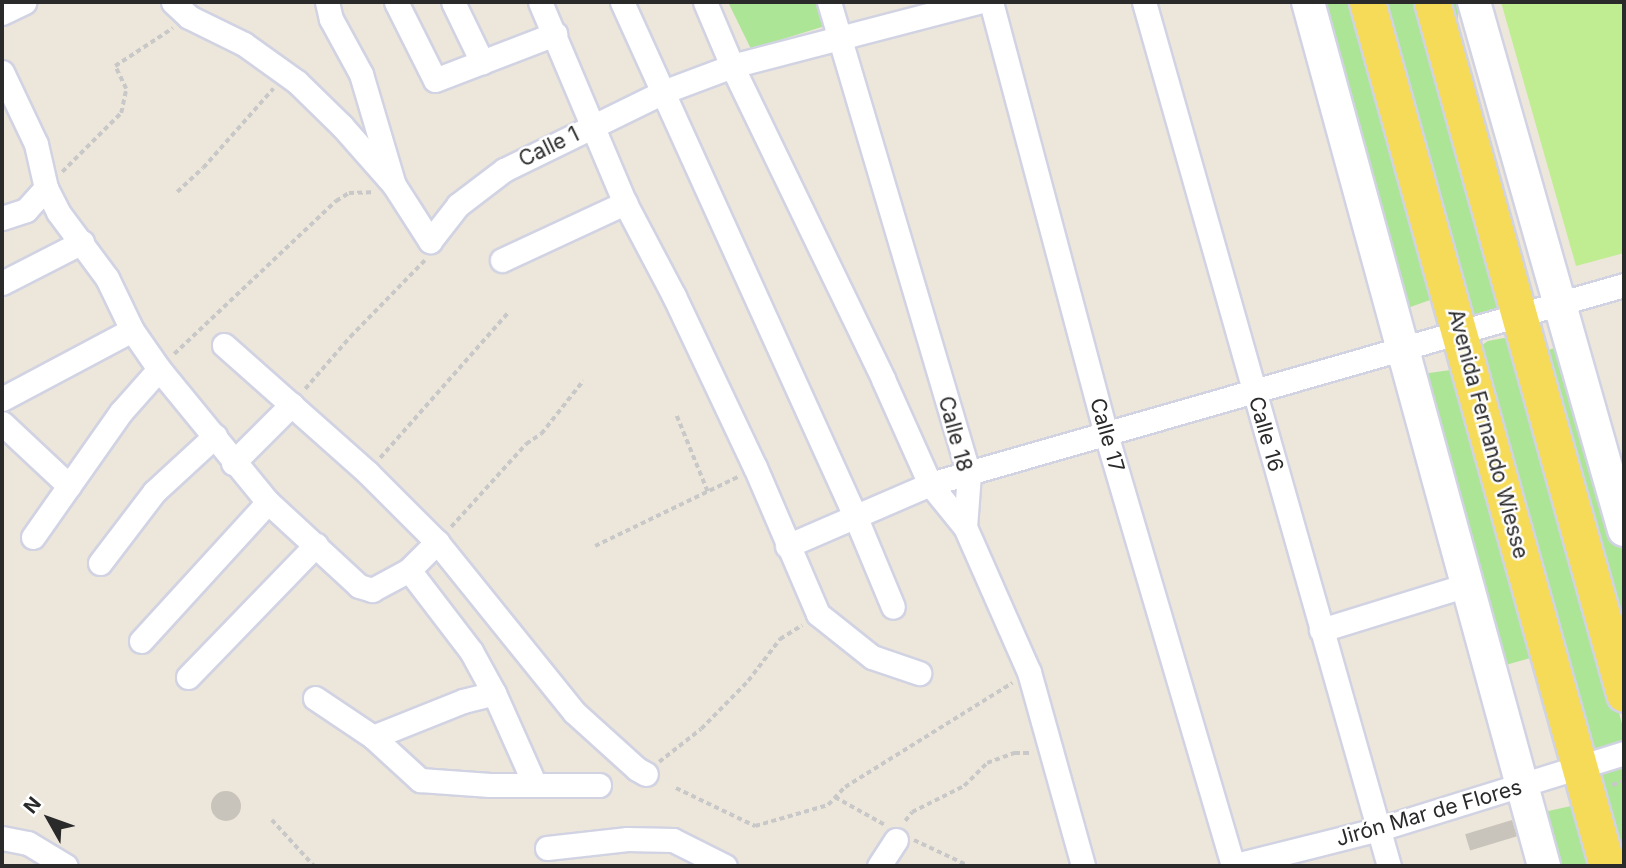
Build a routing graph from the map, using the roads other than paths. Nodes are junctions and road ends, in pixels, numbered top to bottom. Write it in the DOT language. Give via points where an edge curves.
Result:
graph roads {
  1 [pos="25,2"];
  2 [pos="327,2"];
  3 [pos="396,2"];
  4 [pos="453,2"];
  5 [pos="540,2"];
  6 [pos="622,2"];
  7 [pos="705,2"];
  8 [pos="829,2"];
  9 [pos="977,2"];
  10 [pos="991,2"];
  11 [pos="1144,2"];
  12 [pos="1308,2"];
  13 [pos="1367,2"];
  14 [pos="1432,2"];
  15 [pos="1474,2"];
  16 [pos="181,9"];
  17 [pos="2,13"];
  18 [pos="555,34"];
  19 [pos="838,37"];
  20 [pos="482,62"];
  21 [pos="732,66"];
  22 [pos="2,72"];
  23 [pos="663,92"];
  24 [pos="10,111"];
  25 [pos="594,125"];
  26 [pos="394,186"];
  27 [pos="46,188"];
  28 [pos="625,203"];
  29 [pos="2,218"];
  30 [pos="82,242"];
  31 [pos="502,260"];
  32 [pos="2,283"];
  33 [pos="1624,285"];
  34 [pos="1559,304"];
  35 [pos="1519,316"];
  36 [pos="132,330"];
  37 [pos="1461,333"];
  38 [pos="224,345"];
  39 [pos="1402,351"];
  40 [pos="159,369"];
  41 [pos="1255,394"];
  42 [pos="2,399"];
  43 [pos="292,404"];
  44 [pos="2,423"];
  45 [pos="1105,434"];
  46 [pos="215,436"];
  47 [pos="233,463"];
  48 [pos="969,474"];
  49 [pos="930,484"];
  50 [pos="69,486"];
  51 [pos="268,502"];
  52 [pos="856,518"];
  53 [pos="965,527"];
  54 [pos="1624,530"];
  55 [pos="33,537"];
  56 [pos="437,542"];
  57 [pos="316,545"];
  58 [pos="787,546"];
  59 [pos="100,563"];
  60 [pos="409,570"];
  61 [pos="1466,584"];
  62 [pos="893,607"];
  63 [pos="1321,630"];
  64 [pos="141,641"];
  65 [pos="919,673"];
  66 [pos="188,677"];
  67 [pos="494,693"];
  68 [pos="1624,694"];
  69 [pos="315,698"];
  70 [pos="373,737"];
  71 [pos="1624,753"];
  72 [pos="1580,768"];
  73 [pos="646,774"];
  74 [pos="534,783"];
  75 [pos="599,785"];
  76 [pos="1522,787"];
  77 [pos="1379,829"];
  78 [pos="900,831"];
  79 [pos="2,838"];
  80 [pos="547,848"];
  81 [pos="66,866"];
  82 [pos="725,866"];
  83 [pos="879,866"];
  84 [pos="1083,866"];
  85 [pos="1233,866"];
  86 [pos="1389,866"];
  87 [pos="1544,866"];
  88 [pos="1607,866"];
  1 -- 17 [label="street"];
  2 -- 26 [label="street" via="331,19 361,74"];
  3 -- 20 [label="street" via="435,80"];
  4 -- 20 [label="street"];
  5 -- 18 [label="street"];
  6 -- 23 [label="street"];
  7 -- 21 [label="street"];
  8 -- 19 [label="street, Calle 18"];
  9 -- 19 [label="street, Calle 1"];
  10 -- 45 [label="street, Calle 17"];
  11 -- 41 [label="street, Calle 16"];
  12 -- 39 [label="main road"];
  13 -- 37 [label="main road, Avenida Fernando Wiesse"];
  14 -- 35 [label="main road"];
  15 -- 34 [label="main road"];
  16 -- 26 [label="street" via="286,74 342,126"];
  18 -- 20 [label="street"];
  18 -- 25 [label="street"];
  19 -- 21 [label="street, Calle 1"];
  19 -- 48 [label="street, Calle 18"];
  21 -- 23 [label="street, Calle 1"];
  21 -- 49 [label="street"];
  22 -- 24 [label="street"];
  23 -- 25 [label="street, Calle 1"];
  23 -- 52 [label="street"];
  24 -- 27 [label="street" via="37,144"];
  25 -- 26 [label="street, Calle 1" via="504,170 458,205 430,241"];
  25 -- 28 [label="street"];
  27 -- 29 [label="street" via="26,210"];
  27 -- 30 [label="street"];
  28 -- 31 [label="street"];
  28 -- 58 [label="street" via="755,467"];
  30 -- 32 [label="street"];
  30 -- 36 [label="street" via="107,278"];
  33 -- 34 [label="street"];
  34 -- 35 [label="street"];
  34 -- 54 [label="main road"];
  35 -- 37 [label="street"];
  35 -- 68 [label="main road"];
  36 -- 40 [label="street"];
  36 -- 42 [label="street"];
  37 -- 39 [label="street"];
  37 -- 72 [label="main road, Avenida Fernando Wiesse"];
  38 -- 43 [label="street"];
  39 -- 41 [label="street"];
  39 -- 61 [label="main road"];
  40 -- 46 [label="street"];
  40 -- 50 [label="street" via="121,412"];
  41 -- 45 [label="street"];
  41 -- 63 [label="street, Calle 16"];
  43 -- 47 [label="street"];
  43 -- 56 [label="street"];
  44 -- 50 [label="street"];
  45 -- 48 [label="street"];
  45 -- 85 [label="street, Calle 17"];
  46 -- 47 [label="street"];
  46 -- 59 [label="street" via="154,492"];
  47 -- 51 [label="street"];
  48 -- 49 [label="street"];
  48 -- 53 [label="street, Calle 18"];
  49 -- 52 [label="street"];
  49 -- 53 [label="street"];
  50 -- 55 [label="street"];
  51 -- 57 [label="street"];
  51 -- 64 [label="street"];
  52 -- 58 [label="street"];
  52 -- 62 [label="street"];
  53 -- 84 [label="street, Calle 18" via="1029,672"];
  56 -- 60 [label="street"];
  56 -- 73 [label="street" via="574,712"];
  57 -- 60 [label="street" via="359,586 372,590"];
  57 -- 66 [label="street"];
  58 -- 65 [label="street" via="818,614 872,657"];
  60 -- 67 [label="street" via="471,651"];
  61 -- 63 [label="street"];
  61 -- 76 [label="main road"];
  63 -- 77 [label="street, Calle 16"];
  67 -- 70 [label="street"];
  67 -- 74 [label="street"];
  69 -- 70 [label="street"];
  70 -- 74 [label="street" via="420,780"];
  71 -- 72 [label="street, Jirón Mar de Flores"];
  72 -- 76 [label="street, Jirón Mar de Flores"];
  72 -- 88 [label="main road, Avenida Fernando Wiesse"];
  74 -- 75 [label="street"];
  76 -- 77 [label="street, Jirón Mar de Flores"];
  76 -- 87 [label="main road"];
  77 -- 85 [label="street, Jirón Mar de Flores"];
  77 -- 86 [label="street, Calle 16"];
  78 -- 83 [label="street"];
  79 -- 81 [label="street" via="28,843"];
  80 -- 82 [label="street" via="627,839 673,840"];
}
